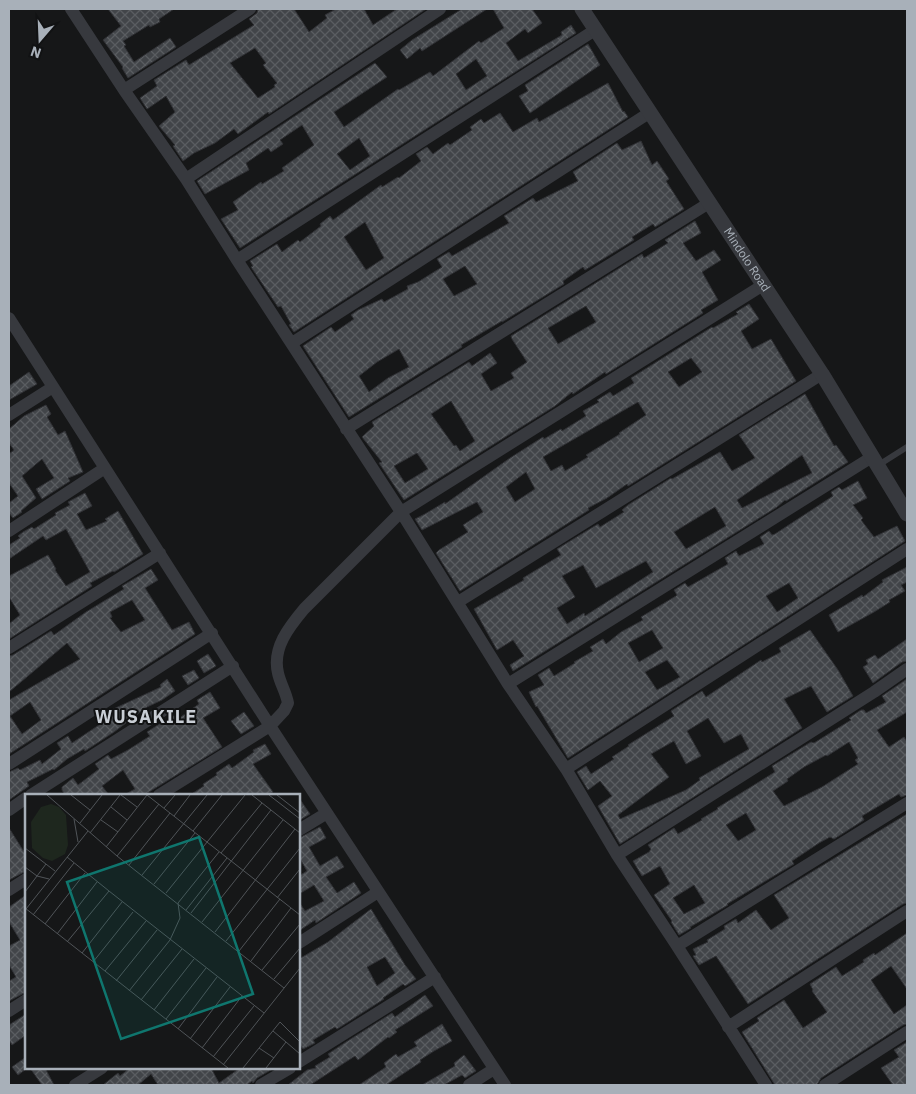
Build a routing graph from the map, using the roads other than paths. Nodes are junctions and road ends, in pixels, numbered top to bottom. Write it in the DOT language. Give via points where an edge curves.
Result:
graph roads {
  1 [pos="71,9"];
  2 [pos="250,9"];
  3 [pos="440,9"];
  4 [pos="582,9"];
  5 [pos="595,30"];
  6 [pos="124,90"];
  7 [pos="649,113"];
  8 [pos="186,178"];
  9 [pos="709,202"];
  10 [pos="237,260"];
  11 [pos="763,285"];
  12 [pos="9,318"];
  13 [pos="292,343"];
  14 [pos="822,374"];
  15 [pos="53,387"];
  16 [pos="9,415"];
  17 [pos="346,428"];
  18 [pos="907,447"];
  19 [pos="875,461"];
  20 [pos="105,468"];
  21 [pos="401,512"];
  22 [pos="907,514"];
  23 [pos="9,531"];
  24 [pos="907,549"];
  25 [pos="160,553"];
  26 [pos="458,602"];
  27 [pos="212,633"];
  28 [pos="9,648"];
  29 [pos="233,666"];
  30 [pos="907,669"];
  31 [pos="508,684"];
  32 [pos="270,726"];
  33 [pos="9,764"];
  34 [pos="566,769"];
  35 [pos="33,794"];
  36 [pos="161,794"];
  37 [pos="25,799"];
  38 [pos="907,803"];
  39 [pos="9,810"];
  40 [pos="327,813"];
  41 [pos="300,829"];
  42 [pos="617,855"];
  43 [pos="25,880"];
  44 [pos="9,890"];
  45 [pos="378,892"];
  46 [pos="907,911"];
  47 [pos="300,942"];
  48 [pos="677,946"];
  49 [pos="435,977"];
  50 [pos="25,1001"];
  51 [pos="9,1011"];
  52 [pos="728,1027"];
  53 [pos="907,1032"];
  54 [pos="300,1061"];
  55 [pos="100,1069"];
  56 [pos="288,1069"];
  57 [pos="494,1069"];
  58 [pos="75,1085"];
  59 [pos="262,1085"];
  60 [pos="469,1085"];
  61 [pos="505,1085"];
  62 [pos="766,1085"];
  63 [pos="826,1085"];
  1 -- 6 [label="street"];
  2 -- 6 [label="street"];
  3 -- 8 [label="street"];
  4 -- 5 [label="street, Mindolo Road"];
  5 -- 7 [label="street, Mindolo Road"];
  5 -- 10 [label="street"];
  6 -- 8 [label="street"];
  7 -- 9 [label="street, Mindolo Road"];
  7 -- 13 [label="street"];
  8 -- 10 [label="street"];
  9 -- 11 [label="street, Mindolo Road"];
  9 -- 17 [label="street"];
  10 -- 13 [label="street"];
  11 -- 14 [label="street, Mindolo Road"];
  11 -- 21 [label="street"];
  12 -- 15 [label="street"];
  13 -- 17 [label="street"];
  14 -- 19 [label="street, Mindolo Road"];
  14 -- 26 [label="street"];
  15 -- 16 [label="street"];
  15 -- 20 [label="street"];
  17 -- 21 [label="street"];
  18 -- 19 [label="lane"];
  19 -- 22 [label="street, Mindolo Road"];
  19 -- 31 [label="street"];
  20 -- 23 [label="street"];
  20 -- 25 [label="street"];
  21 -- 26 [label="street"];
  21 -- 32 [label="street" via="289,627 275,660 288,703"];
  24 -- 34 [label="street"];
  25 -- 27 [label="street"];
  25 -- 28 [label="street"];
  26 -- 31 [label="street"];
  27 -- 29 [label="street"];
  27 -- 33 [label="street"];
  29 -- 32 [label="street"];
  29 -- 35 [label="street"];
  30 -- 42 [label="street"];
  31 -- 34 [label="street"];
  32 -- 36 [label="street"];
  32 -- 40 [label="street"];
  34 -- 42 [label="street"];
  37 -- 39 [label="street"];
  38 -- 48 [label="street"];
  40 -- 41 [label="street"];
  40 -- 45 [label="street"];
  42 -- 48 [label="street"];
  43 -- 44 [label="street"];
  45 -- 47 [label="street"];
  45 -- 49 [label="street"];
  46 -- 52 [label="street"];
  48 -- 52 [label="street"];
  49 -- 54 [label="street"];
  49 -- 57 [label="street"];
  50 -- 51 [label="street"];
  52 -- 62 [label="street"];
  53 -- 63 [label="street"];
  55 -- 58 [label="street"];
  56 -- 59 [label="street"];
  57 -- 60 [label="street"];
  57 -- 61 [label="street"];
}
